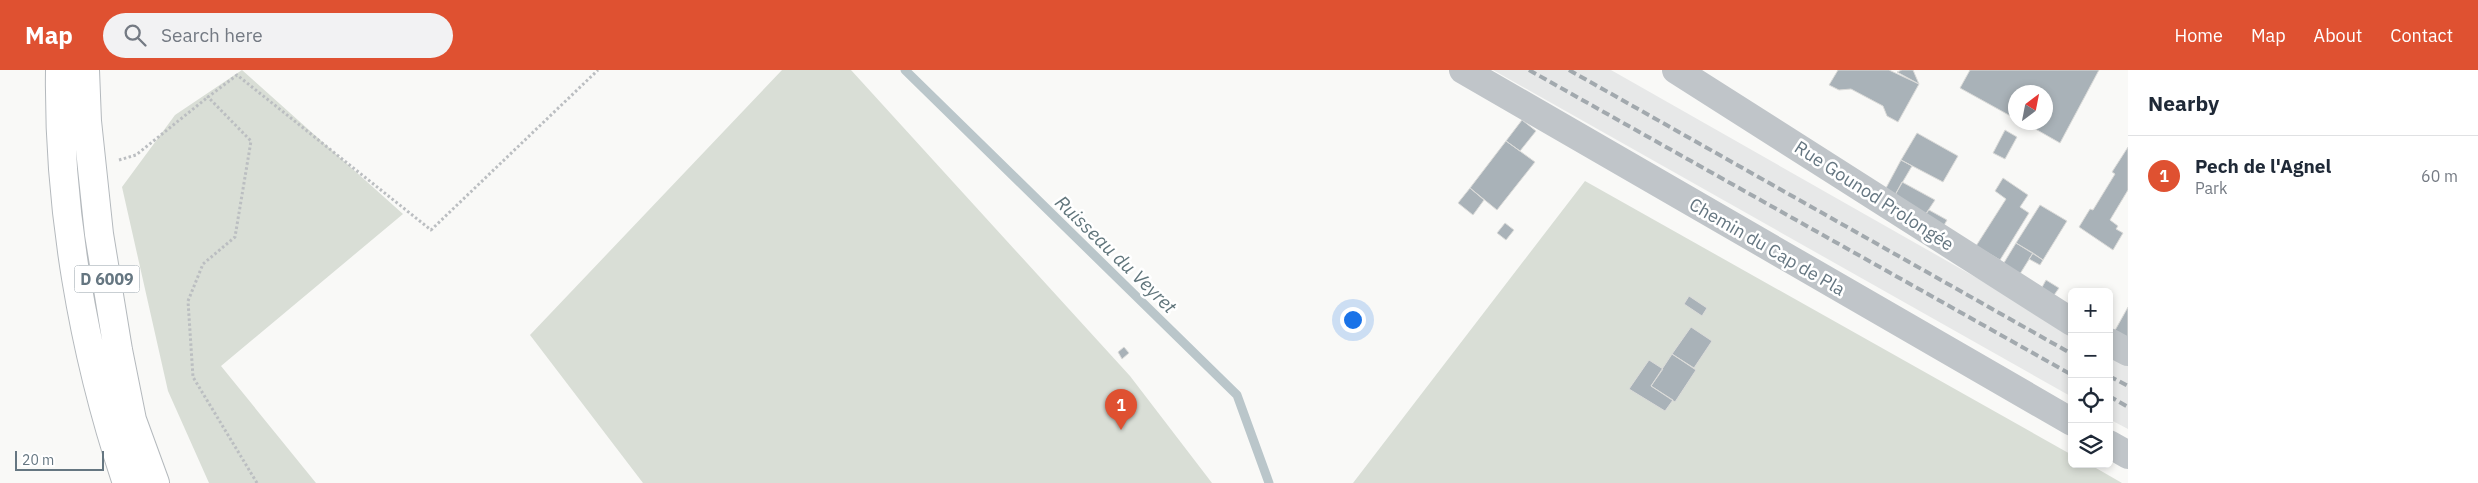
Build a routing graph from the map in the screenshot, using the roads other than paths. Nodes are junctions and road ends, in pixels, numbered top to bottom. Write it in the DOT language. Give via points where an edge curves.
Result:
graph roads {
  1 [pos="60,70"];
  2 [pos="85,70"];
  3 [pos="1463,70"];
  4 [pos="1676,70"];
  5 [pos="2068,319"];
  6 [pos="2113,344"];
  7 [pos="2128,352"];
  8 [pos="2068,420"];
  9 [pos="2113,446"];
  10 [pos="2128,454"];
  11 [pos="127,483"];
  12 [pos="155,483"];
  1 -- 11 [label="main road, D 6009" via="59,119 73,248 91,356"];
  2 -- 12 [label="main road, D 6009" via="99,234 118,350 132,420"];
  3 -- 8 [label="street, Chemin du Cap de Pla"];
  4 -- 5 [label="street, Rue Gounod Prolongée"];
  6 -- 7 [label="street"];
  9 -- 10 [label="street"];
}
